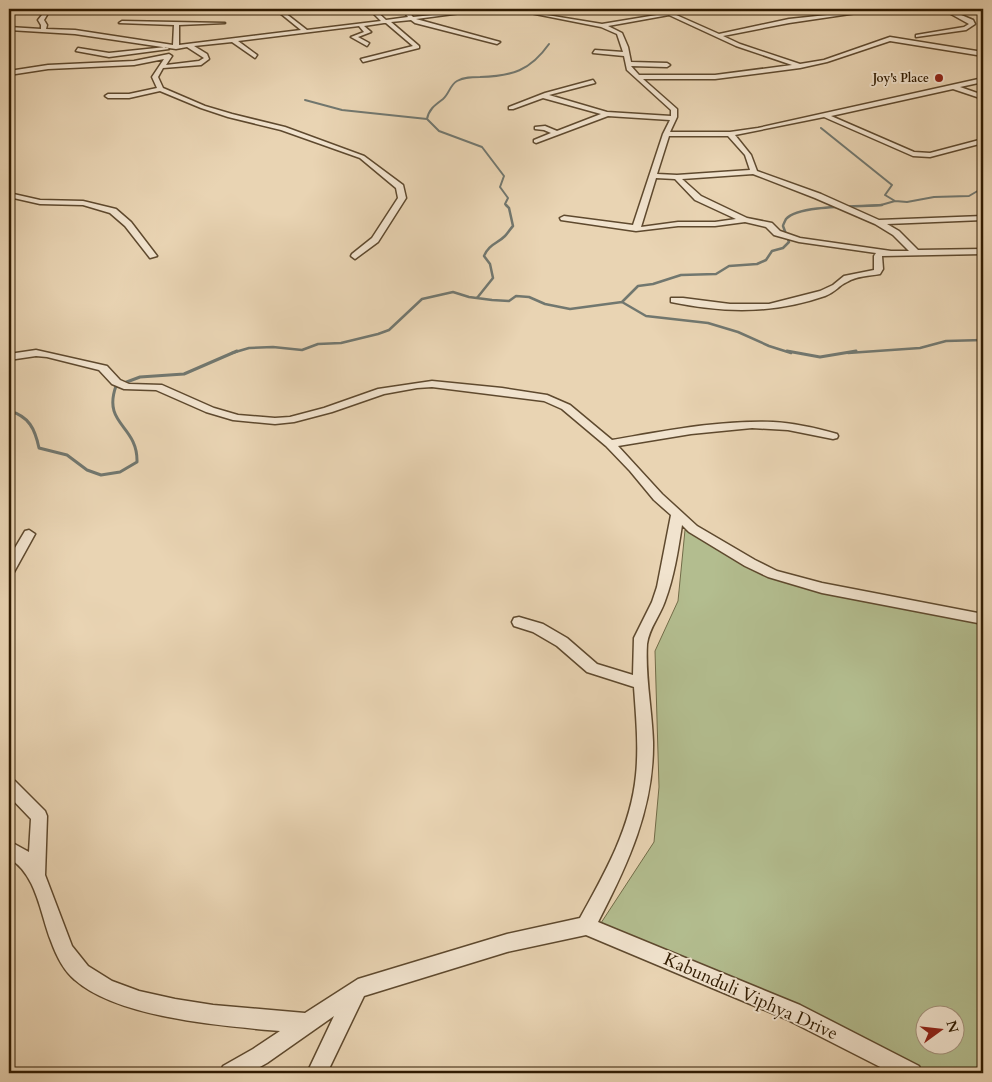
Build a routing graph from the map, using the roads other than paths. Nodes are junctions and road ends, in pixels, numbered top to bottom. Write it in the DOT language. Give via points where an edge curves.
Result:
graph roads {
  1 [pos="45,9"];
  2 [pos="277,9"];
  3 [pos="370,9"];
  4 [pos="404,9"];
  5 [pos="461,9"];
  6 [pos="489,9"];
  7 [pos="512,9"];
  8 [pos="691,9"];
  9 [pos="882,9"];
  10 [pos="944,9"];
  11 [pos="472,12"];
  12 [pos="668,13"];
  13 [pos="630,14"];
  14 [pos="125,16"];
  15 [pos="412,19"];
  16 [pos="387,22"];
  17 [pos="619,22"];
  18 [pos="122,23"];
  19 [pos="222,23"];
  20 [pos="177,24"];
  21 [pos="360,25"];
  22 [pos="602,26"];
  23 [pos="116,27"];
  24 [pos="9,29"];
  25 [pos="43,30"];
  26 [pos="108,32"];
  27 [pos="307,32"];
  28 [pos="99,35"];
  29 [pos="717,36"];
  30 [pos="234,41"];
  31 [pos="497,42"];
  32 [pos="367,44"];
  33 [pos="182,46"];
  34 [pos="983,48"];
  35 [pos="78,50"];
  36 [pos="595,52"];
  37 [pos="626,54"];
  38 [pos="983,54"];
  39 [pos="255,56"];
  40 [pos="166,58"];
  41 [pos="363,60"];
  42 [pos="627,64"];
  43 [pos="667,65"];
  44 [pos="800,66"];
  45 [pos="160,67"];
  46 [pos="9,73"];
  47 [pos="637,77"];
  48 [pos="983,80"];
  49 [pos="593,82"];
  50 [pos="954,87"];
  51 [pos="161,89"];
  52 [pos="108,96"];
  53 [pos="544,96"];
  54 [pos="983,97"];
  55 [pos="511,108"];
  56 [pos="607,114"];
  57 [pos="826,116"];
  58 [pos="673,118"];
  59 [pos="536,128"];
  60 [pos="556,133"];
  61 [pos="666,134"];
  62 [pos="730,134"];
  63 [pos="536,141"];
  64 [pos="983,141"];
  65 [pos="754,172"];
  66 [pos="652,176"];
  67 [pos="677,177"];
  68 [pos="9,196"];
  69 [pos="564,218"];
  70 [pos="744,220"];
  71 [pos="981,220"];
  72 [pos="878,222"];
  73 [pos="636,229"];
  74 [pos="983,252"];
  75 [pos="890,253"];
  76 [pos="916,253"];
  77 [pos="153,256"];
  78 [pos="355,256"];
  79 [pos="674,300"];
  80 [pos="9,356"];
  81 [pos="833,436"];
  82 [pos="610,444"];
  83 [pos="677,515"];
  84 [pos="29,534"];
  85 [pos="9,570"];
  86 [pos="983,619"];
  87 [pos="519,622"];
  88 [pos="640,683"];
  89 [pos="9,786"];
  90 [pos="9,849"];
  91 [pos="37,875"];
  92 [pos="586,926"];
  93 [pos="358,988"];
  94 [pos="308,1023"];
  95 [pos="230,1073"];
  96 [pos="317,1073"];
  97 [pos="912,1073"];
  1 -- 25 [label="street" via="41,20"];
  2 -- 27 [label="street"];
  3 -- 16 [label="street"];
  4 -- 15 [label="street"];
  5 -- 11 [label="street"];
  6 -- 11 [label="street"];
  7 -- 22 [label="street"];
  8 -- 12 [label="street"];
  9 -- 29 [label="street" via="789,21"];
  10 -- 34 [label="street" via="972,24 966,28 918,36"];
  11 -- 15 [label="street"];
  12 -- 17 [label="street"];
  12 -- 29 [label="street"];
  13 -- 17 [label="street"];
  14 -- 18 [label="street"];
  15 -- 16 [label="street"];
  15 -- 31 [label="street"];
  16 -- 21 [label="street"];
  16 -- 41 [label="street" via="417,47"];
  17 -- 22 [label="street"];
  18 -- 20 [label="street"];
  18 -- 23 [label="street"];
  19 -- 20 [label="street"];
  20 -- 33 [label="street"];
  21 -- 27 [label="street"];
  21 -- 32 [label="street" via="368,32 354,37"];
  22 -- 37 [label="street" via="619,34"];
  24 -- 25 [label="street"];
  25 -- 28 [label="street"];
  26 -- 28 [label="street"];
  27 -- 30 [label="street"];
  28 -- 33 [label="street"];
  29 -- 44 [label="street"];
  30 -- 33 [label="street"];
  30 -- 39 [label="street"];
  33 -- 35 [label="street" via="109,55"];
  33 -- 40 [label="street"];
  33 -- 45 [label="street" via="208,58 201,63"];
  36 -- 37 [label="street"];
  37 -- 42 [label="street"];
  38 -- 44 [label="street" via="890,39"];
  40 -- 45 [label="street"];
  40 -- 46 [label="street"];
  42 -- 43 [label="street"];
  42 -- 47 [label="street"];
  44 -- 47 [label="street" via="715,77"];
  45 -- 51 [label="street" via="155,77"];
  47 -- 58 [label="street" via="674,109"];
  48 -- 50 [label="street"];
  49 -- 53 [label="street"];
  50 -- 54 [label="street"];
  50 -- 57 [label="street"];
  51 -- 52 [label="street" via="136,95"];
  51 -- 78 [label="street" via="203,107 283,128 362,157 397,184 403,193 402,198 375,240"];
  53 -- 55 [label="street"];
  53 -- 56 [label="street"];
  56 -- 58 [label="street"];
  56 -- 60 [label="street"];
  57 -- 62 [label="street"];
  57 -- 64 [label="street" via="913,154 930,155"];
  58 -- 61 [label="street"];
  59 -- 60 [label="street"];
  60 -- 63 [label="street"];
  61 -- 62 [label="street"];
  61 -- 66 [label="street"];
  62 -- 65 [label="street" via="748,155"];
  65 -- 67 [label="street"];
  65 -- 72 [label="street"];
  66 -- 67 [label="street"];
  66 -- 73 [label="street"];
  67 -- 70 [label="street" via="698,198"];
  68 -- 77 [label="street" via="40,202 83,203 113,211 128,224"];
  69 -- 73 [label="street"];
  70 -- 73 [label="street"];
  70 -- 75 [label="street" via="769,225 777,233 799,240"];
  71 -- 72 [label="street"];
  72 -- 76 [label="street" via="896,233"];
  74 -- 76 [label="street"];
  75 -- 76 [label="street"];
  75 -- 79 [label="street" via="878,255 877,272 843,280 831,290 780,305 720,306"];
  80 -- 82 [label="street" via="47,354 103,368 116,382 128,386 158,387 210,410 238,418 275,421 328,410 382,391 417,385 522,393 557,401"];
  81 -- 82 [label="street" via="775,425 753,425 683,431"];
  82 -- 83 [label="street"];
  83 -- 86 [label="street" via="718,545 773,574 894,603"];
  83 -- 88 [label="street" via="660,598 641,638"];
  84 -- 85 [label="street"];
  87 -- 88 [label="street" via="538,628 562,642 592,668"];
  88 -- 92 [label="street" via="645,752 641,802 609,884"];
  89 -- 91 [label="street" via="39,816"];
  90 -- 91 [label="street" via="26,860"];
  91 -- 94 [label="street" via="68,959 72,966 94,980 127,996 180,1011"];
  92 -- 93 [label="street" via="507,943"];
  92 -- 97 [label="street, Kabunduli Viphya Drive" via="707,974"];
  93 -- 94 [label="street"];
  93 -- 96 [label="street"];
  94 -- 95 [label="street"];
}
